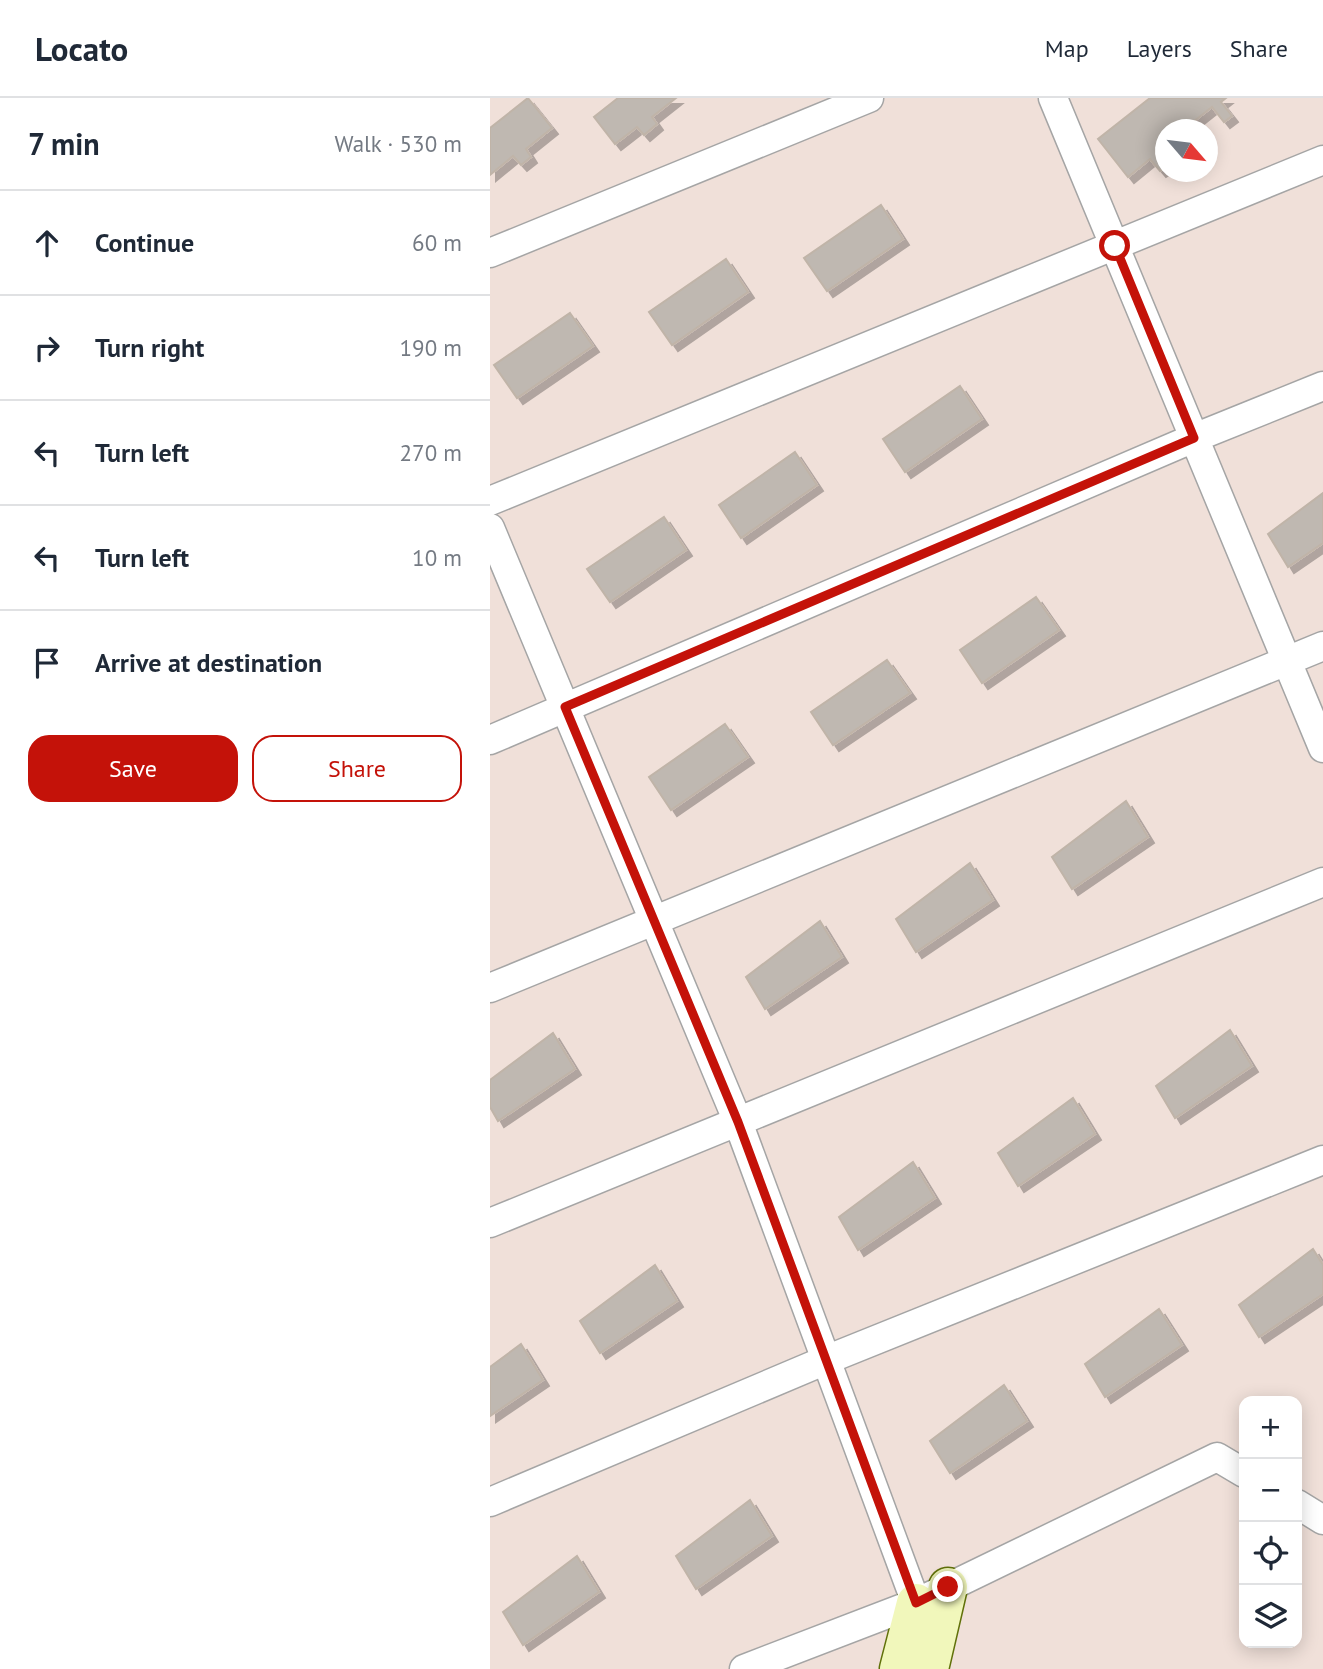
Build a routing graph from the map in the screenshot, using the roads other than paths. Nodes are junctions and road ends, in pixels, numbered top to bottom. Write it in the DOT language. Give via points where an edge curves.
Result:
graph roads {
  1 [pos="869,98"];
  2 [pos="1053,98"];
  3 [pos="1323,160"];
  4 [pos="1115,246"];
  5 [pos="490,253"];
  6 [pos="1323,386"];
  7 [pos="1194,438"];
  8 [pos="490,501"];
  9 [pos="490,528"];
  10 [pos="1323,646"];
  11 [pos="1287,661"];
  12 [pos="565,707"];
  13 [pos="490,740"];
  14 [pos="1323,748"];
  15 [pos="1323,882"];
  16 [pos="653,920"];
  17 [pos="490,988"];
  18 [pos="738,1122"];
  19 [pos="1323,1160"];
  20 [pos="490,1223"];
  21 [pos="826,1360"];
  22 [pos="1239,1470"];
  23 [pos="490,1502"];
  24 [pos="1302,1507"];
  25 [pos="1323,1520"];
  26 [pos="932,1595"];
  27 [pos="744,1669"];
  28 [pos="899,1669"];
  29 [pos="929,1669"];
  1 -- 5 [label="street"];
  2 -- 4 [label="street"];
  3 -- 4 [label="street"];
  4 -- 7 [label="street"];
  4 -- 8 [label="street"];
  6 -- 7 [label="street"];
  7 -- 11 [label="street"];
  7 -- 12 [label="street"];
  9 -- 12 [label="street"];
  10 -- 11 [label="street"];
  11 -- 14 [label="street"];
  11 -- 16 [label="street"];
  12 -- 13 [label="street"];
  12 -- 16 [label="street"];
  15 -- 18 [label="street"];
  16 -- 17 [label="street"];
  16 -- 18 [label="street"];
  18 -- 20 [label="street"];
  18 -- 21 [label="street"];
  19 -- 21 [label="street"];
  21 -- 23 [label="street"];
  21 -- 26 [label="street"];
  22 -- 26 [label="street" via="1217,1457"];
  24 -- 25 [label="street"];
  26 -- 27 [label="street"];
  26 -- 28 [label="street"];
  26 -- 29 [label="street"];
}
